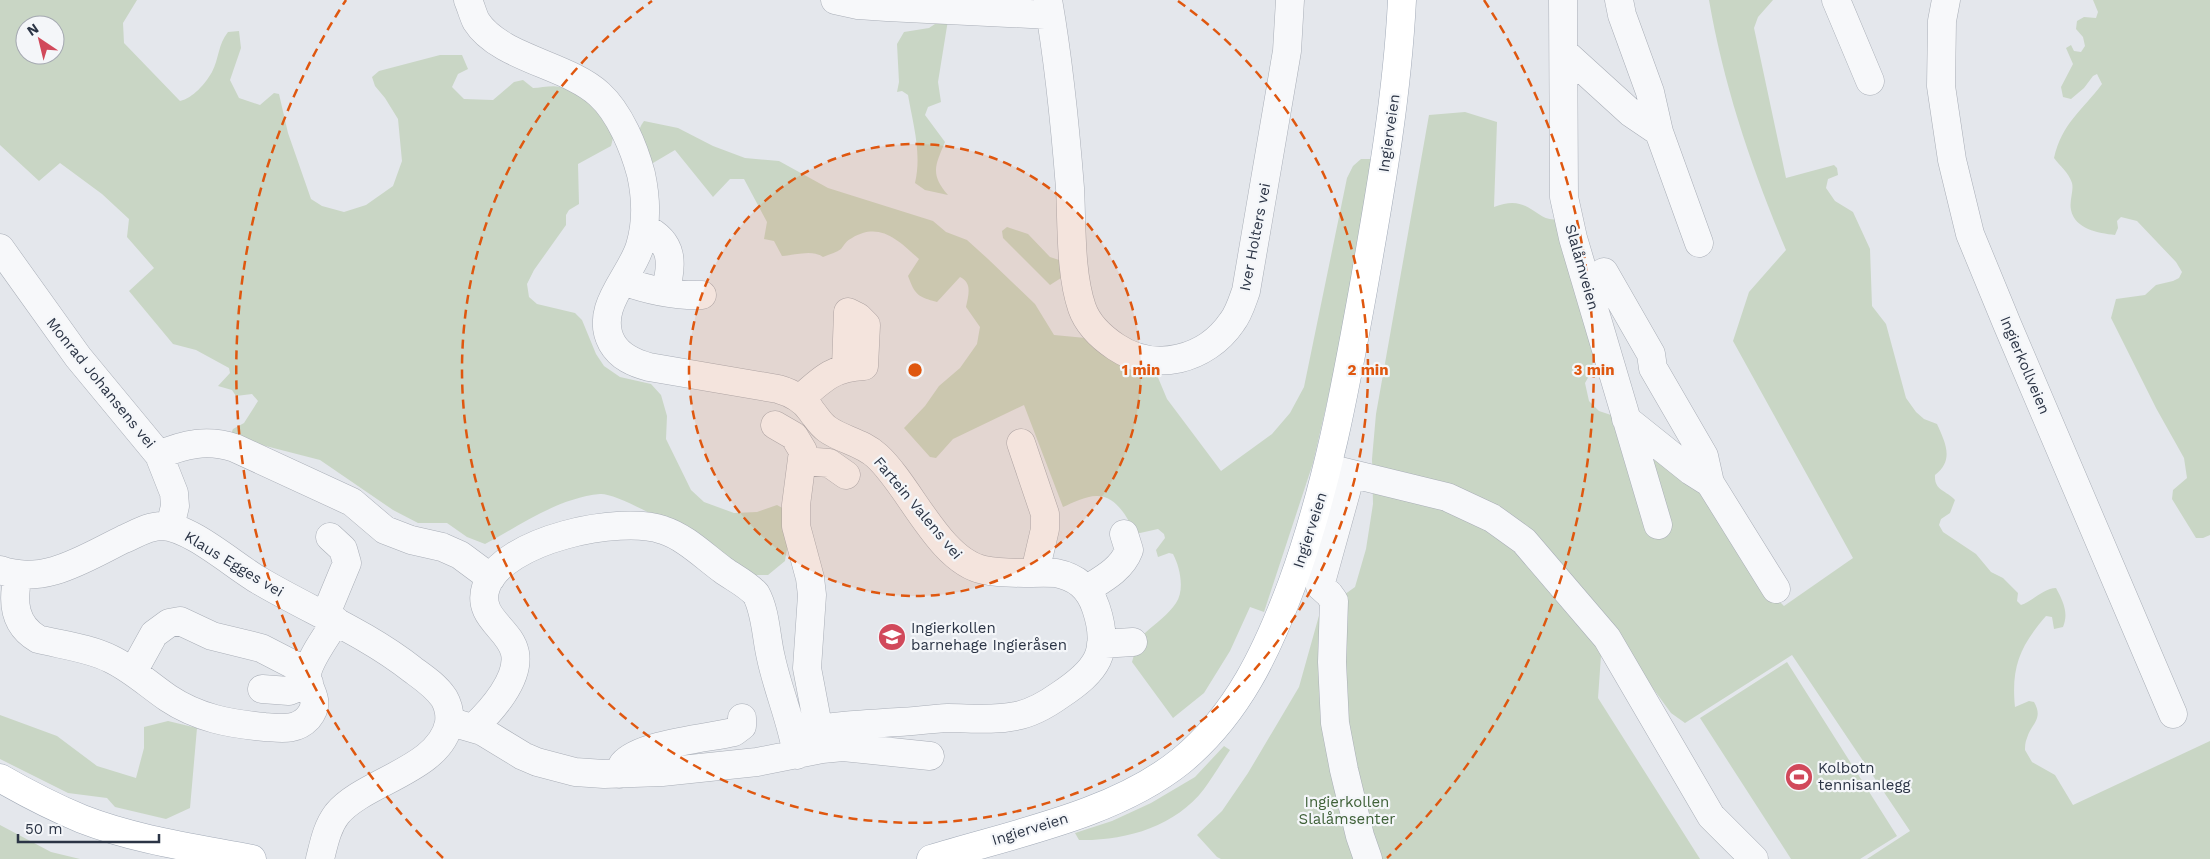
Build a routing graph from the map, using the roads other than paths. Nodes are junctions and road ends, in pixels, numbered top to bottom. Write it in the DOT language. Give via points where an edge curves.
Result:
graph roads {
  1 [pos="468,0"];
  2 [pos="835,0"];
  3 [pos="1290,0"];
  4 [pos="1402,0"];
  5 [pos="1563,0"];
  6 [pos="1619,0"];
  7 [pos="1836,0"];
  8 [pos="1946,0"];
  9 [pos="1049,8"];
  10 [pos="1564,53"];
  11 [pos="1870,81"];
  12 [pos="1659,132"];
  13 [pos="644,228"];
  14 [pos="1699,243"];
  15 [pos="0,248"];
  16 [pos="1604,272"];
  17 [pos="623,281"];
  18 [pos="665,292"];
  19 [pos="702,295"];
  20 [pos="846,367"];
  21 [pos="1653,368"];
  22 [pos="1616,384"];
  23 [pos="800,399"];
  24 [pos="1626,419"];
  25 [pos="775,425"];
  26 [pos="1020,443"];
  27 [pos="159,455"];
  28 [pos="803,460"];
  29 [pos="1339,471"];
  30 [pos="846,475"];
  31 [pos="1710,483"];
  32 [pos="1658,525"];
  33 [pos="170,527"];
  34 [pos="1124,534"];
  35 [pos="330,537"];
  36 [pos="1034,572"];
  37 [pos="9,573"];
  38 [pos="491,578"];
  39 [pos="1086,589"];
  40 [pos="1776,589"];
  41 [pos="331,618"];
  42 [pos="1133,642"];
  43 [pos="1101,644"];
  44 [pos="133,672"];
  45 [pos="309,676"];
  46 [pos="262,688"];
  47 [pos="2172,714"];
  48 [pos="742,718"];
  49 [pos="462,725"];
  50 [pos="813,744"];
  51 [pos="930,756"];
  52 [pos="619,774"];
  53 [pos="0,778"];
  54 [pos="942,857"];
  55 [pos="252,859"];
  56 [pos="320,859"];
  57 [pos="1368,859"];
  58 [pos="1754,859"];
  1 -- 13 [label="street, Fartein Valens vei" via="476,21 493,38 581,81 599,94 614,113 640,172 645,199"];
  2 -- 9 [label="street, Iver Holters vei" via="887,7"];
  3 -- 9 [label="street, Iver Holters vei" via="1287,50 1246,291 1240,308 1223,334 1189,357 1166,361 1143,359 1122,351 1095,330 1082,307 1076,276 1064,105"];
  4 -- 29 [label="main road, Ingierveien" via="1394,100 1345,389"];
  5 -- 10 [label="street, Slalåmveien"];
  6 -- 12 [label="street" via="1650,92"];
  7 -- 11 [label="street"];
  8 -- 47 [label="street, Ingierkollveien" via="1942,21 1941,86 1952,160 1970,234"];
  10 -- 12 [label="street" via="1631,113"];
  10 -- 22 [label="street, Slalåmveien" via="1564,197"];
  12 -- 14 [label="street"];
  13 -- 17 [label="street, Fartein Valens vei" via="637,255"];
  13 -- 18 [label="street" via="659,236 667,250 670,266"];
  15 -- 27 [label="street, Monrad Johansens vei" via="78,357"];
  16 -- 21 [label="street" via="1650,354"];
  17 -- 18 [label="street"];
  17 -- 23 [label="street, Fartein Valens vei" via="610,304 606,326 615,348 626,358 649,366 778,389"];
  18 -- 19 [label="street"];
  20 -- 23 [label="street" via="821,380"];
  21 -- 22 [label="street"];
  21 -- 31 [label="street" via="1704,456"];
  22 -- 24 [label="street, Slalåmveien"];
  23 -- 36 [label="street, Fartein Valens vei" via="827,429 878,457 960,560 983,570"];
  24 -- 31 [label="street"];
  24 -- 32 [label="street, Slalåmveien"];
  25 -- 28 [label="street" via="794,436"];
  26 -- 36 [label="street" via="1045,514 1045,529"];
  27 -- 33 [label="street, Monrad Johansens vei" via="174,493 175,506"];
  27 -- 38 [label="street" via="197,443 235,448 352,502 385,530 451,551"];
  28 -- 30 [label="street" via="829,463"];
  28 -- 50 [label="street" via="796,516 812,595 807,668"];
  29 -- 54 [label="main road, Ingierveien" via="1312,524 1293,581 1253,676 1238,700 1200,744 1167,771 1127,796"];
  29 -- 57 [label="street" via="1320,586 1334,601 1335,723"];
  29 -- 58 [label="street" via="1447,497 1492,518 1524,541 1607,638 1711,816"];
  31 -- 40 [label="street"];
  33 -- 37 [label="street, Klaus Egges vei" via="142,531 59,570 36,576"];
  33 -- 41 [label="street, Klaus Egges vei" via="194,537 260,582"];
  34 -- 39 [label="street" via="1129,550 1124,561"];
  35 -- 41 [label="street" via="343,549 347,563"];
  36 -- 39 [label="street, Fartein Valens vei" via="1066,575"];
  37 -- 44 [label="street, Klaus Egges vei" via="19,620 28,633 105,656"];
  38 -- 49 [label="street" via="485,594 486,609 513,649 515,665 500,698"];
  38 -- 50 [label="street" via="521,551 558,536 644,526 677,536 756,594 770,658 794,740"];
  39 -- 43 [label="street, Fartein Valens vei" via="1094,600 1099,618"];
  41 -- 45 [label="street"];
  41 -- 49 [label="street, Klaus Egges vei" via="381,648 430,684"];
  42 -- 43 [label="street"];
  43 -- 50 [label="street, Fartein Valens vei" via="1098,659 1090,673 1053,700 1028,713 1001,719 930,719 844,725"];
  44 -- 45 [label="street" via="154,634 169,623 180,621 212,636 261,648"];
  44 -- 45 [label="street, Klaus Egges vei" via="170,699 198,714 232,723 283,728 299,726 311,714 314,698"];
  45 -- 46 [label="street" via="289,691"];
  48 -- 52 [label="street" via="742,726 734,732 663,746 636,755 622,765"];
  49 -- 52 [label="street, Fartein Valens vei" via="537,762 575,772"];
  49 -- 56 [label="street" via="426,756 354,799 337,814 328,828"];
  50 -- 51 [label="street, Fartein Valens vei"];
  50 -- 52 [label="street, Fartein Valens vei" via="758,762"];
  53 -- 55 [label="main road" via="51,806 83,819 152,840"];
}
